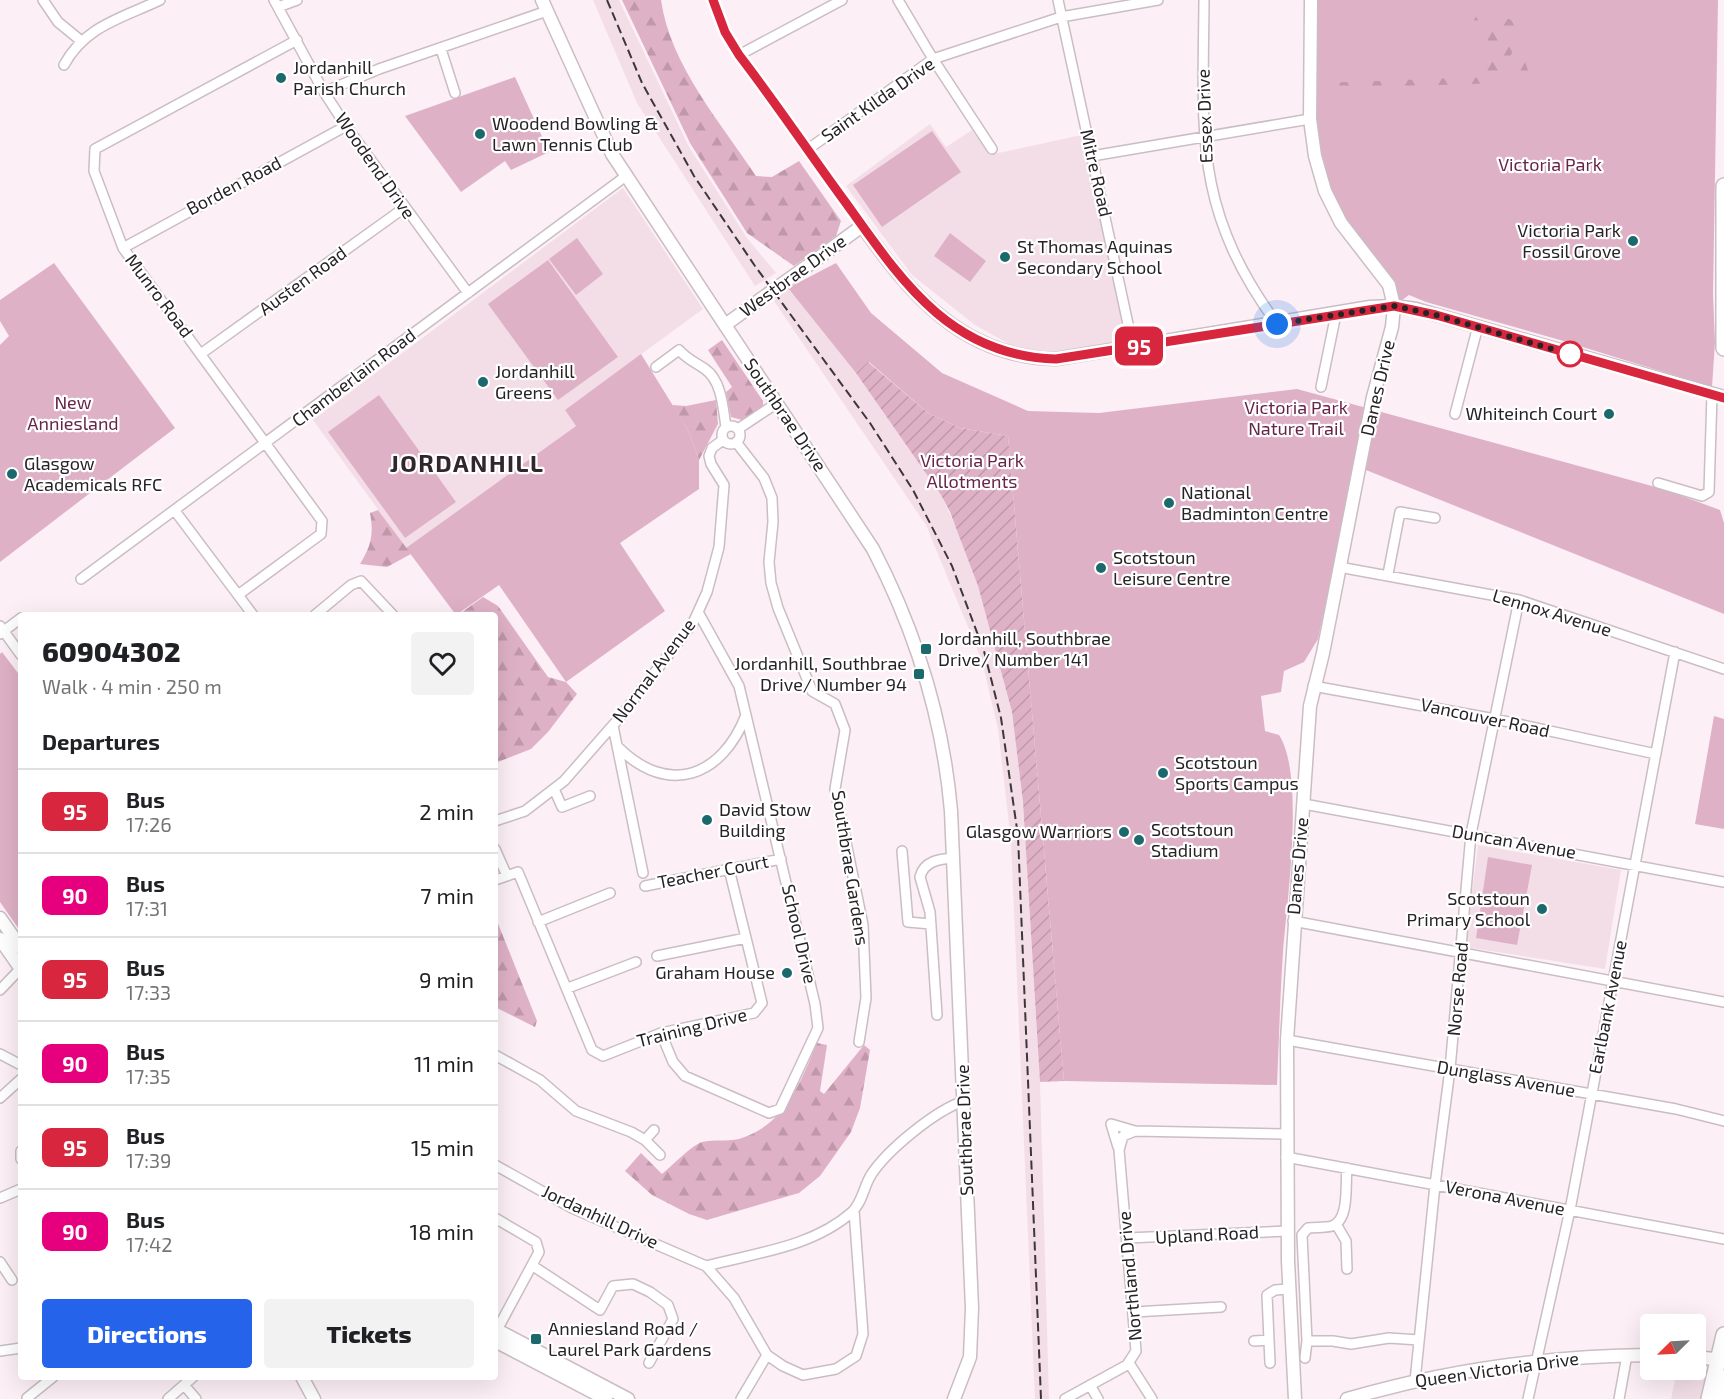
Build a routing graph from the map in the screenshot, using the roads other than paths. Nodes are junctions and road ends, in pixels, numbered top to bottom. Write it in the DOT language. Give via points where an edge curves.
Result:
graph roads {
  1 [pos="43,0"];
  2 [pos="160,0"];
  3 [pos="297,0"];
  4 [pos="713,0"];
  5 [pos="842,0"];
  6 [pos="898,0"];
  7 [pos="1058,0"];
  8 [pos="1158,0"];
  9 [pos="1204,0"];
  10 [pos="1311,0"];
  11 [pos="148,3"];
  12 [pos="276,4"];
  13 [pos="544,5"];
  14 [pos="1061,17"];
  15 [pos="80,40"];
  16 [pos="297,40"];
  17 [pos="441,49"];
  18 [pos="739,55"];
  19 [pos="933,58"];
  20 [pos="64,65"];
  21 [pos="324,92"];
  22 [pos="455,93"];
  23 [pos="1310,119"];
  24 [pos="346,126"];
  25 [pos="1203,137"];
  26 [pos="992,149"];
  27 [pos="807,150"];
  28 [pos="1092,156"];
  29 [pos="626,176"];
  30 [pos="1724,186"];
  31 [pos="404,208"];
  32 [pos="862,226"];
  33 [pos="123,248"];
  34 [pos="468,293"];
  35 [pos="1394,306"];
  36 [pos="1336,314"];
  37 [pos="1277,324"];
  38 [pos="725,325"];
  39 [pos="1478,326"];
  40 [pos="1134,347"];
  41 [pos="1724,348"];
  42 [pos="202,353"];
  43 [pos="656,367"];
  44 [pos="1321,387"];
  45 [pos="1718,396"];
  46 [pos="777,403"];
  47 [pos="1455,414"];
  48 [pos="726,427"];
  49 [pos="738,429"];
  50 [pos="723,440"];
  51 [pos="736,442"];
  52 [pos="267,443"];
  53 [pos="1658,483"];
  54 [pos="176,511"];
  55 [pos="1435,518"];
  56 [pos="1339,567"];
  57 [pos="1388,574"];
  58 [pos="81,579"];
  59 [pos="238,595"];
  60 [pos="1519,600"];
  61 [pos="251,612"];
  62 [pos="319,612"];
  63 [pos="390,612"];
  64 [pos="698,612"];
  65 [pos="18,619"];
  66 [pos="1,630"];
  67 [pos="18,651"];
  68 [pos="1675,652"];
  69 [pos="1724,669"];
  70 [pos="1313,686"];
  71 [pos="746,715"];
  72 [pos="1495,719"];
  73 [pos="613,726"];
  74 [pos="618,747"];
  75 [pos="1656,754"];
  76 [pos="554,789"];
  77 [pos="590,796"];
  78 [pos="1304,804"];
  79 [pos="498,820"];
  80 [pos="1471,834"];
  81 [pos="902,851"];
  82 [pos="498,856"];
  83 [pos="954,858"];
  84 [pos="781,859"];
  85 [pos="1635,865"];
  86 [pos="729,868"];
  87 [pos="643,873"];
  88 [pos="507,876"];
  89 [pos="498,879"];
  90 [pos="1724,882"];
  91 [pos="645,886"];
  92 [pos="610,892"];
  93 [pos="0,918"];
  94 [pos="1293,921"];
  95 [pos="538,922"];
  96 [pos="931,924"];
  97 [pos="746,938"];
  98 [pos="0,939"];
  99 [pos="18,944"];
  100 [pos="1461,952"];
  101 [pos="657,956"];
  102 [pos="636,962"];
  103 [pos="18,965"];
  104 [pos="18,972"];
  105 [pos="1613,980"];
  106 [pos="568,988"];
  107 [pos="0,990"];
  108 [pos="1724,1002"];
  109 [pos="937,1015"];
  110 [pos="661,1033"];
  111 [pos="1287,1040"];
  112 [pos="859,1041"];
  113 [pos="0,1054"];
  114 [pos="498,1057"];
  115 [pos="18,1063"];
  116 [pos="1450,1069"];
  117 [pos="18,1082"];
  118 [pos="1591,1094"];
  119 [pos="0,1098"];
  120 [pos="964,1101"];
  121 [pos="1724,1121"];
  122 [pos="654,1130"];
  123 [pos="1135,1131"];
  124 [pos="1286,1134"];
  125 [pos="645,1140"];
  126 [pos="1119,1150"];
  127 [pos="660,1155"];
  128 [pos="1286,1157"];
  129 [pos="498,1168"];
  130 [pos="1347,1168"];
  131 [pos="1435,1185"];
  132 [pos="18,1190"];
  133 [pos="0,1198"];
  134 [pos="854,1210"];
  135 [pos="1570,1210"];
  136 [pos="498,1220"];
  137 [pos="1336,1224"];
  138 [pos="1287,1231"];
  139 [pos="1127,1238"];
  140 [pos="1724,1239"];
  141 [pos="0,1262"];
  142 [pos="533,1266"];
  143 [pos="706,1266"];
  144 [pos="1347,1269"];
  145 [pos="12,1280"];
  146 [pos="1288,1289"];
  147 [pos="1221,1308"];
  148 [pos="1134,1312"];
  149 [pos="498,1329"];
  150 [pos="498,1334"];
  151 [pos="1724,1335"];
  152 [pos="1269,1340"];
  153 [pos="1419,1340"];
  154 [pos="1254,1341"];
  155 [pos="1307,1341"];
  156 [pos="18,1348"];
  157 [pos="0,1351"];
  158 [pos="767,1354"];
  159 [pos="1640,1354"];
  160 [pos="1627,1355"];
  161 [pos="1706,1358"];
  162 [pos="1305,1359"];
  163 [pos="1721,1359"];
  164 [pos="1538,1361"];
  165 [pos="649,1363"];
  166 [pos="1129,1363"];
  167 [pos="1270,1363"];
  168 [pos="562,1370"];
  169 [pos="1724,1378"];
  170 [pos="41,1380"];
  171 [pos="190,1380"];
  172 [pos="304,1380"];
  173 [pos="312,1380"];
  174 [pos="1415,1381"];
  175 [pos="184,1385"];
  176 [pos="1090,1385"];
  177 [pos="27,1398"];
  178 [pos="168,1399"];
  179 [pos="196,1399"];
  180 [pos="314,1399"];
  181 [pos="322,1399"];
  182 [pos="606,1399"];
  183 [pos="628,1399"];
  184 [pos="741,1399"];
  185 [pos="954,1399"];
  186 [pos="1065,1399"];
  187 [pos="1098,1399"];
  188 [pos="1152,1399"];
  189 [pos="1295,1399"];
  190 [pos="1347,1399"];
  191 [pos="1528,1399"];
  192 [pos="1619,1399"];
  193 [pos="1709,1399"];
  194 [pos="1720,1399"];
  1 -- 15 [label="street" via="58,22"];
  2 -- 11 [label="street"];
  3 -- 12 [label="street"];
  4 -- 18 [label="street"];
  5 -- 18 [label="street"];
  6 -- 19 [label="street"];
  7 -- 14 [label="street, Mitre Road"];
  8 -- 14 [label="street, Saint Kilda Drive"];
  9 -- 25 [label="street, Essex Drive"];
  10 -- 23 [label="street"];
  11 -- 15 [label="street"];
  12 -- 16 [label="street, Woodend Drive"];
  13 -- 17 [label="street"];
  13 -- 29 [label="street, Southbrae Drive" via="600,131"];
  14 -- 19 [label="street, Saint Kilda Drive"];
  14 -- 28 [label="street, Mitre Road"];
  15 -- 20 [label="street"];
  16 -- 21 [label="street, Woodend Drive"];
  16 -- 33 [label="street, Munro Road" via="95,149 94,171"];
  17 -- 21 [label="street"];
  17 -- 22 [label="street"];
  18 -- 27 [label="street"];
  19 -- 26 [label="street"];
  19 -- 27 [label="street, Saint Kilda Drive"];
  21 -- 24 [label="street, Woodend Drive"];
  23 -- 25 [label="street"];
  23 -- 35 [label="street" via="1325,191 1341,223 1389,285"];
  24 -- 31 [label="street, Woodend Drive"];
  24 -- 33 [label="street, Borden Road"];
  25 -- 28 [label="street"];
  25 -- 37 [label="street, Essex Drive" via="1207,174 1228,242 1247,281"];
  27 -- 32 [label="street"];
  28 -- 40 [label="street, Mitre Road"];
  29 -- 34 [label="street, Chamberlain Road"];
  29 -- 38 [label="street, Southbrae Drive"];
  30 -- 41 [label="main road"];
  31 -- 34 [label="street, Woodend Drive"];
  31 -- 42 [label="street, Austen Road"];
  32 -- 38 [label="street, Westbrae Drive, bridge"];
  32 -- 40 [label="street" via="919,299 944,320 1002,350 1056,359"];
  33 -- 42 [label="street, Munro Road"];
  34 -- 52 [label="street, Chamberlain Road"];
  35 -- 36 [label="street"];
  35 -- 39 [label="street"];
  35 -- 56 [label="street, Danes Drive"];
  36 -- 37 [label="street"];
  36 -- 44 [label="street"];
  37 -- 40 [label="street"];
  38 -- 46 [label="street, Southbrae Drive"];
  39 -- 45 [label="street"];
  39 -- 47 [label="street"];
  42 -- 52 [label="street, Munro Road"];
  43 -- 48 [label="street" via="679,350 689,362 707,370 719,388"];
  45 -- 53 [label="street" via="1709,492 1702,496"];
  46 -- 49 [label="street"];
  46 -- 83 [label="street, Southbrae Drive" via="873,549 907,619 942,736"];
  48 -- 49 [label="street"];
  48 -- 50 [label="street"];
  49 -- 51 [label="street" via="740,438"];
  50 -- 51 [label="street"];
  50 -- 64 [label="street, Normal Avenue" via="712,448 709,456 724,485 725,496 718,547"];
  51 -- 112 [label="street, Southbrae Gardens" via="764,478 772,498 769,562 778,608 812,691 835,704 845,730 835,789 863,925 866,998"];
  52 -- 54 [label="street, Chamberlain Road"];
  52 -- 59 [label="street, Munro Road" via="322,520 323,528 321,534"];
  54 -- 58 [label="street, Chamberlain Road"];
  54 -- 59 [label="street"];
  55 -- 57 [label="street" via="1400,512"];
  56 -- 57 [label="street, Lennox Avenue"];
  56 -- 70 [label="street, Danes Drive"];
  57 -- 60 [label="street, Lennox Avenue"];
  59 -- 61 [label="street"];
  60 -- 68 [label="street, Lennox Avenue"];
  60 -- 72 [label="street, Norse Road"];
  62 -- 63 [label="street" via="361,581"];
  64 -- 71 [label="street, School Drive" via="739,686"];
  64 -- 73 [label="street, Normal Avenue" via="683,639"];
  65 -- 66 [label="street"];
  66 -- 67 [label="street"];
  68 -- 69 [label="street, Lennox Avenue"];
  68 -- 75 [label="street, Earlbank Avenue"];
  70 -- 72 [label="street, Vancouver Road"];
  70 -- 78 [label="street, Danes Drive"];
  71 -- 74 [label="street" via="730,748 705,768 685,775 645,768"];
  71 -- 84 [label="street, School Drive"];
  72 -- 75 [label="street, Vancouver Road"];
  72 -- 80 [label="street, Norse Road"];
  73 -- 74 [label="street"];
  73 -- 76 [label="street, Normal Avenue"];
  74 -- 87 [label="street"];
  75 -- 85 [label="street, Earlbank Avenue"];
  76 -- 77 [label="street" via="562,807"];
  76 -- 79 [label="street, Normal Avenue" via="525,811"];
  78 -- 80 [label="street, Duncan Avenue"];
  78 -- 94 [label="street, Danes Drive"];
  80 -- 85 [label="street, Duncan Avenue"];
  80 -- 100 [label="street, Norse Road"];
  81 -- 96 [label="street" via="908,922"];
  82 -- 88 [label="street"];
  83 -- 96 [label="street" via="931,862 921,871"];
  83 -- 120 [label="street, Southbrae Drive"];
  84 -- 86 [label="street, Teacher Court"];
  84 -- 110 [label="street, School Drive" via="818,1028 780,1109 764,1112 685,1076 673,1062"];
  85 -- 90 [label="street, Duncan Avenue"];
  85 -- 105 [label="street, Earlbank Avenue"];
  86 -- 91 [label="street, Teacher Court"];
  86 -- 97 [label="street, Training Drive"];
  88 -- 89 [label="street"];
  88 -- 95 [label="street, Training Drive" via="518,872"];
  92 -- 95 [label="street"];
  93 -- 99 [label="street"];
  94 -- 100 [label="street"];
  94 -- 111 [label="street, Danes Drive"];
  95 -- 106 [label="street, Training Drive"];
  96 -- 109 [label="street"];
  97 -- 101 [label="street"];
  97 -- 110 [label="street, Training Drive" via="762,1003 759,1009"];
  98 -- 103 [label="street"];
  100 -- 105 [label="street"];
  100 -- 116 [label="street, Norse Road"];
  102 -- 106 [label="street"];
  104 -- 107 [label="street"];
  105 -- 108 [label="street"];
  105 -- 118 [label="street, Earlbank Avenue"];
  106 -- 110 [label="street, Training Drive" via="597,1054 603,1056"];
  111 -- 116 [label="street, Dunglass Avenue"];
  111 -- 124 [label="street, Danes Drive"];
  113 -- 115 [label="street"];
  114 -- 125 [label="street" via="540,1080 576,1111"];
  116 -- 118 [label="street, Dunglass Avenue"];
  116 -- 131 [label="street, Norse Road"];
  117 -- 119 [label="street"];
  118 -- 121 [label="street, Dunglass Avenue"];
  118 -- 135 [label="street, Earlbank Avenue"];
  120 -- 134 [label="street" via="896,1148 871,1175"];
  120 -- 185 [label="street, Southbrae Drive" via="973,1332 967,1368"];
  122 -- 125 [label="street"];
  123 -- 124 [label="street, Northland Drive"];
  123 -- 126 [label="street" via="1123,1136"];
  123 -- 126 [label="street, Northland Drive" via="1111,1124"];
  124 -- 128 [label="street, Danes Drive"];
  125 -- 127 [label="street"];
  126 -- 139 [label="street, Northland Drive"];
  128 -- 130 [label="street, Verona Avenue"];
  128 -- 138 [label="street, Danes Drive"];
  129 -- 143 [label="street, Jordanhill Drive" via="572,1208"];
  130 -- 131 [label="street, Verona Avenue"];
  130 -- 137 [label="street" via="1344,1213"];
  131 -- 135 [label="street, Verona Avenue"];
  131 -- 153 [label="street, Norse Road"];
  132 -- 133 [label="street"];
  134 -- 143 [label="street" via="826,1231"];
  134 -- 158 [label="street" via="863,1334 856,1356 836,1368 803,1375"];
  135 -- 140 [label="street, Verona Avenue"];
  135 -- 164 [label="street, Earlbank Avenue"];
  136 -- 142 [label="street" via="536,1242 539,1252"];
  137 -- 144 [label="street" via="1346,1241"];
  137 -- 155 [label="street" via="1308,1228 1302,1235"];
  138 -- 139 [label="street, Upland Road"];
  138 -- 146 [label="street, Danes Drive"];
  139 -- 148 [label="street, Northland Drive"];
  141 -- 145 [label="street"];
  142 -- 149 [label="street"];
  142 -- 165 [label="street" via="600,1310 613,1286 633,1284 668,1305 673,1319"];
  143 -- 158 [label="street" via="734,1298"];
  146 -- 152 [label="street" via="1267,1295"];
  146 -- 189 [label="street, Danes Drive"];
  147 -- 148 [label="street"];
  148 -- 166 [label="street, Northland Drive" via="1136,1351"];
  150 -- 168 [label="street"];
  151 -- 163 [label="main road"];
  152 -- 154 [label="street"];
  152 -- 167 [label="street"];
  153 -- 155 [label="street" via="1389,1338 1351,1344"];
  153 -- 174 [label="street, Norse Road"];
  155 -- 162 [label="street"];
  156 -- 157 [label="street"];
  158 -- 184 [label="street"];
  159 -- 160 [label="street, Queen Victoria Drive"];
  160 -- 164 [label="street, Queen Victoria Drive"];
  160 -- 192 [label="street"];
  161 -- 163 [label="street"];
  163 -- 193 [label="main road"];
  164 -- 174 [label="street, Queen Victoria Drive"];
  164 -- 191 [label="street, Earlbank Avenue"];
  166 -- 176 [label="street, Northland Drive"];
  166 -- 188 [label="street"];
  168 -- 182 [label="street"];
  168 -- 183 [label="street"];
  169 -- 194 [label="main road"];
  170 -- 177 [label="street"];
  171 -- 175 [label="street"];
  172 -- 180 [label="street"];
  173 -- 181 [label="street"];
  174 -- 190 [label="street, Queen Victoria Drive"];
  175 -- 178 [label="street"];
  175 -- 179 [label="street"];
  176 -- 186 [label="street, Northland Drive"];
  176 -- 187 [label="street"];
}
